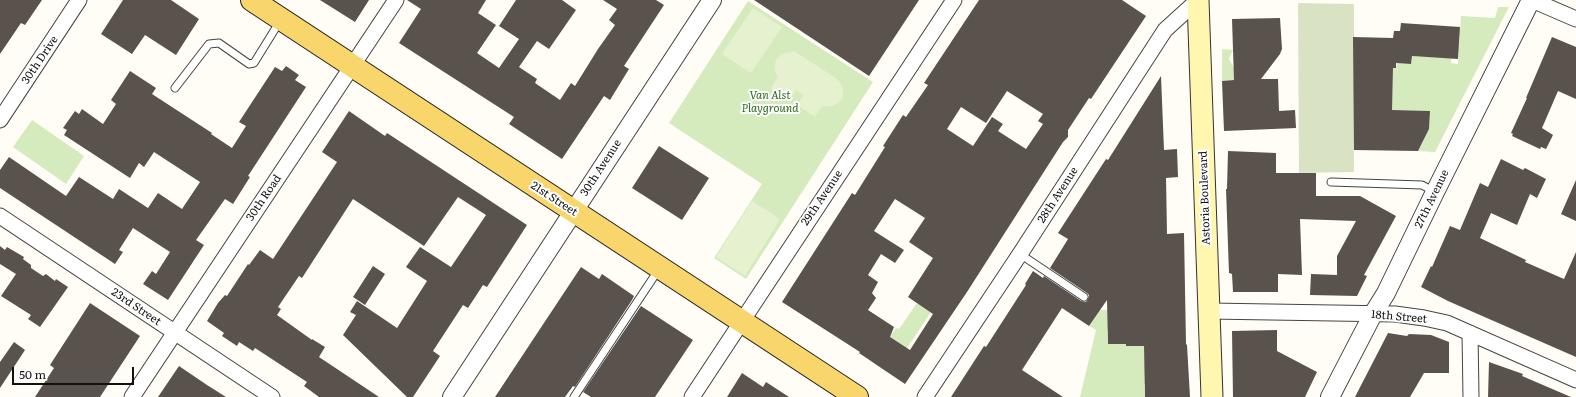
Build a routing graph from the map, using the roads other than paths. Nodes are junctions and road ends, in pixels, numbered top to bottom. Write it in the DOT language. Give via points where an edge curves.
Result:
graph roads {
  1 [pos="79,0"];
  2 [pos="252,0"];
  3 [pos="396,0"];
  4 [pos="712,0"];
  5 [pos="954,0"];
  6 [pos="1198,0"];
  7 [pos="1532,0"];
  8 [pos="281,19"];
  9 [pos="1576,19"];
  10 [pos="352,66"];
  11 [pos="175,88"];
  12 [pos="0,120"];
  13 [pos="1331,182"];
  14 [pos="1435,192"];
  15 [pos="573,211"];
  16 [pos="0,216"];
  17 [pos="1020,254"];
  18 [pos="660,267"];
  19 [pos="1084,297"];
  20 [pos="1209,311"];
  21 [pos="1373,314"];
  22 [pos="741,320"];
  23 [pos="175,333"];
  24 [pos="1470,333"];
  25 [pos="1576,380"];
  26 [pos="132,397"];
  27 [pos="272,397"];
  28 [pos="452,397"];
  29 [pos="574,397"];
  30 [pos="692,397"];
  31 [pos="857,397"];
  32 [pos="925,397"];
  33 [pos="1212,397"];
  34 [pos="1330,397"];
  35 [pos="1471,397"];
  1 -- 12 [label="street, 30th Drive"];
  2 -- 8 [label="main road, 21st Street"];
  3 -- 10 [label="street, 30th Road"];
  4 -- 15 [label="street, 30th Avenue"];
  5 -- 22 [label="street, 29th Avenue"];
  6 -- 17 [label="street, 28th Avenue" via="1165,30"];
  6 -- 20 [label="main road, Astoria Boulevard"];
  7 -- 9 [label="street"];
  7 -- 14 [label="street, 27th Avenue"];
  8 -- 10 [label="main road, 21st Street"];
  8 -- 11 [label="lane" via="254,63 249,64 219,43 209,44"];
  10 -- 15 [label="main road, 21st Street"];
  10 -- 23 [label="street, 30th Road"];
  13 -- 14 [label="lane" via="1422,185"];
  14 -- 21 [label="street, 27th Avenue" via="1386,293"];
  15 -- 18 [label="main road, 21st Street"];
  15 -- 28 [label="street, 30th Avenue"];
  16 -- 23 [label="street, 23rd Street"];
  17 -- 19 [label="lane"];
  17 -- 32 [label="street, 28th Avenue"];
  18 -- 22 [label="main road, 21st Street"];
  18 -- 29 [label="lane"];
  20 -- 21 [label="street, 18th Street"];
  20 -- 33 [label="main road, Astoria Boulevard"];
  21 -- 24 [label="street, 18th Street" via="1424,318 1447,323"];
  21 -- 34 [label="street, 27th Avenue"];
  22 -- 30 [label="street, 29th Avenue"];
  22 -- 31 [label="main road, 21st Street"];
  23 -- 26 [label="street, 30th Road"];
  23 -- 27 [label="street, 23rd Street"];
  24 -- 25 [label="street, 18th Street"];
  24 -- 35 [label="street"];
}
